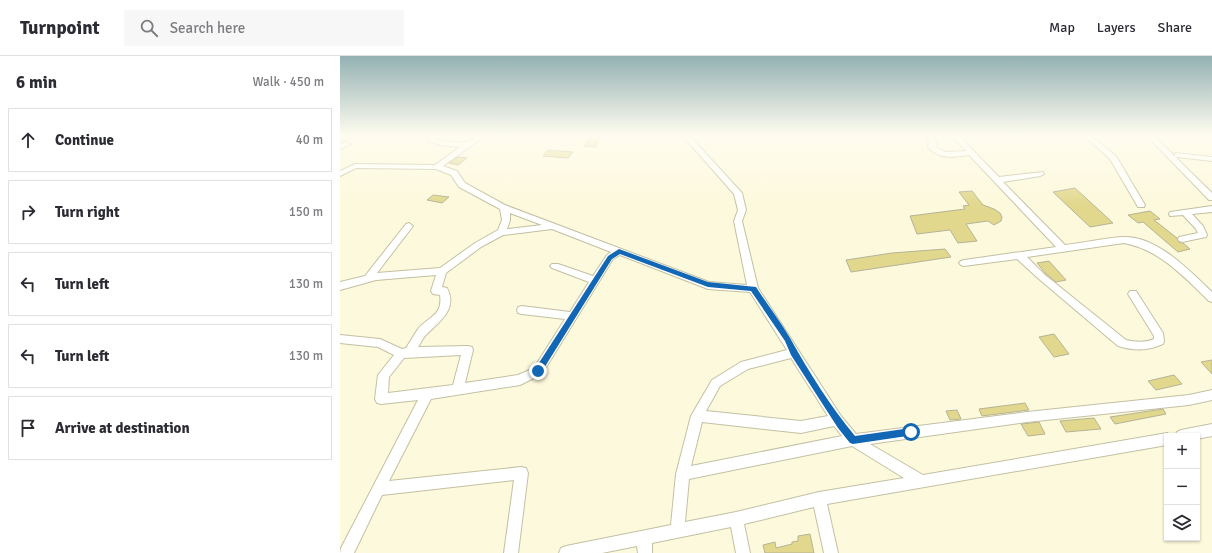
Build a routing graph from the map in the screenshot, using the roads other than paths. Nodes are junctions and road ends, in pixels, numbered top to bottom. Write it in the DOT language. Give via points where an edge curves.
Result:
graph roads {
  1 [pos="449,158"];
  2 [pos="706,158"];
  3 [pos="976,158"];
  4 [pos="1113,158"];
  5 [pos="1172,158"];
  6 [pos="1181,158"];
  7 [pos="437,167"];
  8 [pos="340,174"];
  9 [pos="1040,174"];
  10 [pos="996,180"];
  11 [pos="1212,190"];
  12 [pos="1212,198"];
  13 [pos="1141,205"];
  14 [pos="504,208"];
  15 [pos="1212,209"];
  16 [pos="1185,212"];
  17 [pos="1173,214"];
  18 [pos="409,226"];
  19 [pos="554,226"];
  20 [pos="501,232"];
  21 [pos="1182,239"];
  22 [pos="1063,249"];
  23 [pos="619,251"];
  24 [pos="1019,255"];
  25 [pos="964,263"];
  26 [pos="555,266"];
  27 [pos="442,271"];
  28 [pos="368,279"];
  29 [pos="595,280"];
  30 [pos="340,286"];
  31 [pos="753,289"];
  32 [pos="1133,294"];
  33 [pos="1212,298"];
  34 [pos="522,310"];
  35 [pos="572,316"];
  36 [pos="340,339"];
  37 [pos="406,353"];
  38 [pos="794,353"];
  39 [pos="458,389"];
  40 [pos="427,394"];
  41 [pos="1212,395"];
  42 [pos="697,416"];
  43 [pos="837,420"];
  44 [pos="1212,430"];
  45 [pos="1196,433"];
  46 [pos="853,440"];
  47 [pos="1164,440"];
  48 [pos="683,474"];
  49 [pos="921,481"];
  50 [pos="379,489"];
  51 [pos="819,499"];
  52 [pos="736,519"];
  53 [pos="677,531"];
  54 [pos="644,537"];
  55 [pos="346,553"];
  56 [pos="512,553"];
  57 [pos="566,553"];
  58 [pos="645,553"];
  59 [pos="743,553"];
  60 [pos="831,553"];
  1 -- 7 [label="street"];
  2 -- 31 [label="street" via="738,193 742,210 738,221"];
  3 -- 10 [label="street"];
  4 -- 13 [label="street"];
  5 -- 12 [label="street"];
  6 -- 11 [label="street"];
  7 -- 8 [label="street" via="356,166"];
  7 -- 14 [label="street" via="454,173 462,185"];
  9 -- 10 [label="street"];
  10 -- 22 [label="street"];
  14 -- 19 [label="street"];
  14 -- 20 [label="street" via="507,215"];
  15 -- 16 [label="street"];
  16 -- 17 [label="street"];
  16 -- 21 [label="street" via="1203,235"];
  18 -- 28 [label="street"];
  19 -- 20 [label="street"];
  19 -- 23 [label="street"];
  20 -- 27 [label="street"];
  22 -- 24 [label="street"];
  22 -- 33 [label="street" via="1124,240 1137,241 1154,248 1166,257"];
  23 -- 29 [label="street" via="610,257"];
  23 -- 31 [label="street" via="708,285"];
  24 -- 25 [label="street"];
  24 -- 32 [label="street" via="1122,343 1138,347 1153,344 1159,341 1159,336"];
  26 -- 29 [label="street"];
  27 -- 28 [label="street" via="376,276"];
  27 -- 37 [label="street" via="436,291 444,291 446,304 440,316 422,332"];
  28 -- 30 [label="street"];
  29 -- 35 [label="street"];
  31 -- 38 [label="street"];
  34 -- 35 [label="street"];
  35 -- 39 [label="street" via="538,371 520,380"];
  36 -- 37 [label="street" via="380,343"];
  37 -- 39 [label="street" via="468,350"];
  37 -- 40 [label="street" via="384,375 381,399"];
  38 -- 42 [label="street" via="745,365 716,383"];
  38 -- 43 [label="street"];
  39 -- 40 [label="street"];
  40 -- 50 [label="street"];
  41 -- 46 [label="street" via="1189,400 1027,417"];
  42 -- 43 [label="street" via="801,427"];
  42 -- 48 [label="street"];
  43 -- 46 [label="street"];
  44 -- 45 [label="street"];
  46 -- 48 [label="street"];
  46 -- 49 [label="street"];
  47 -- 49 [label="street"];
  48 -- 53 [label="street"];
  49 -- 51 [label="street"];
  50 -- 55 [label="street"];
  50 -- 56 [label="street" via="521,473"];
  51 -- 52 [label="street"];
  51 -- 60 [label="street"];
  52 -- 53 [label="street"];
  52 -- 59 [label="street"];
  53 -- 54 [label="street"];
  54 -- 57 [label="street"];
  54 -- 58 [label="street"];
}
